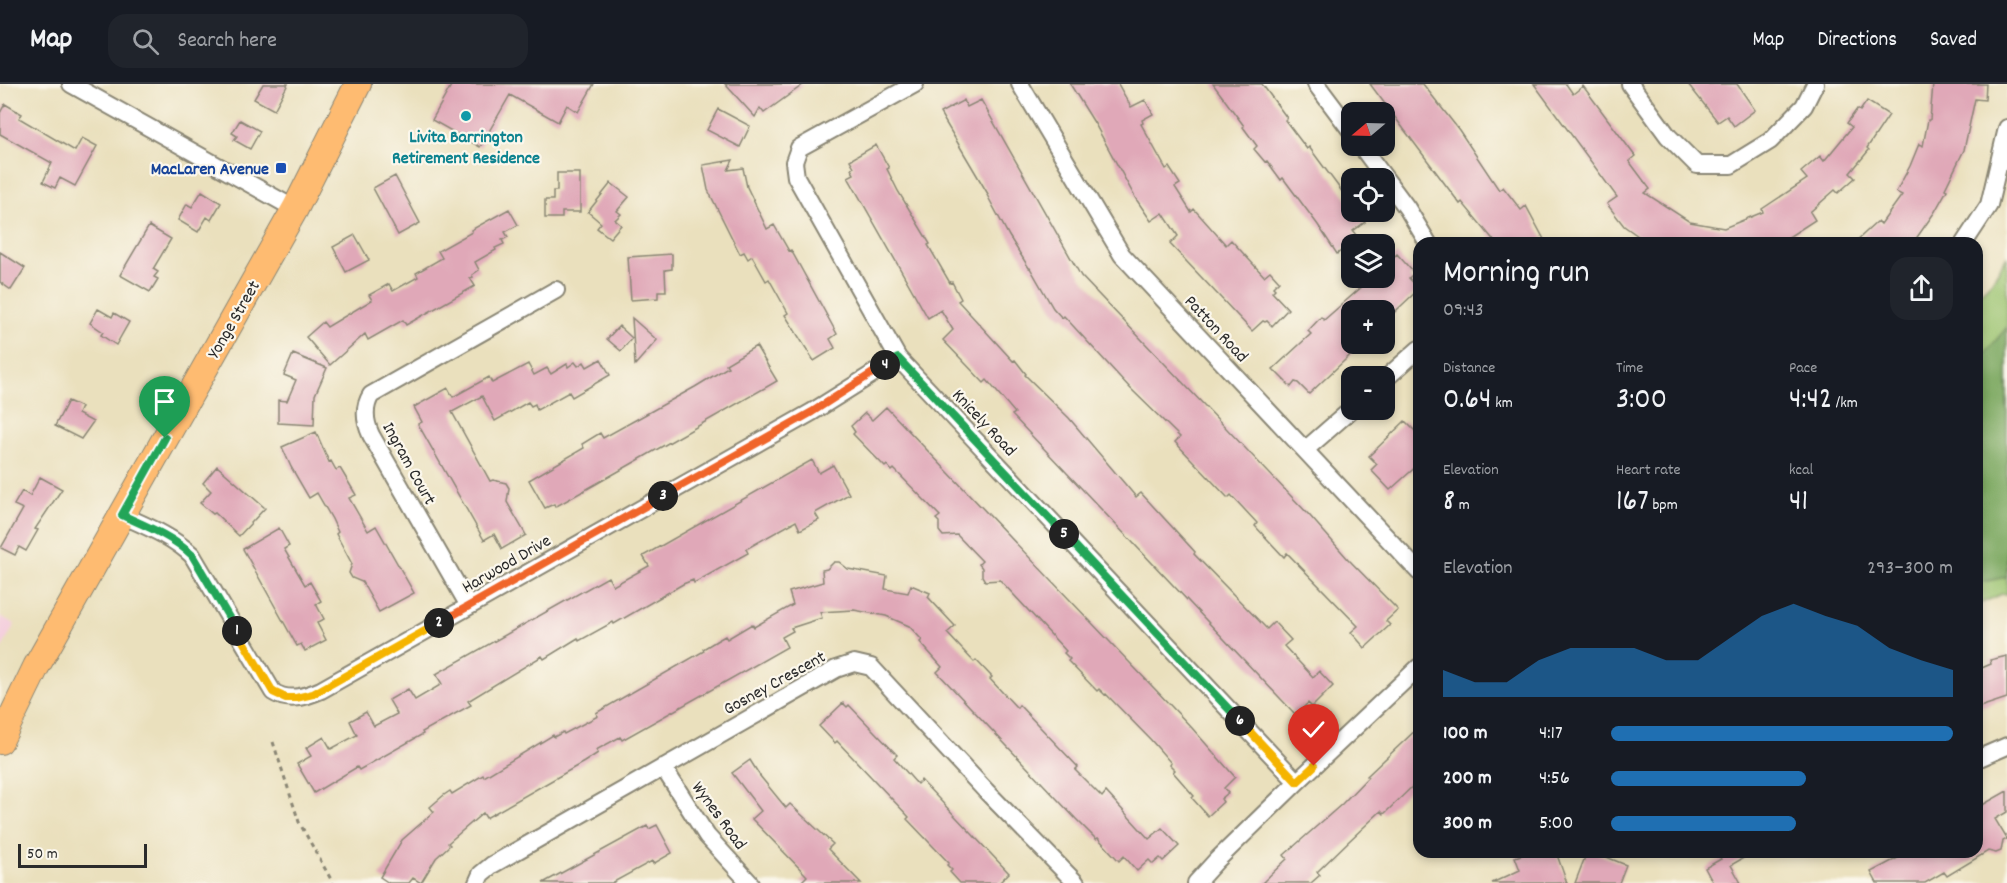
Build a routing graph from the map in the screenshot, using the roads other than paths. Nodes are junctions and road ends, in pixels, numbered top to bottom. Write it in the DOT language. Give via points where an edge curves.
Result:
graph roads {
  1 [pos="70,84"];
  2 [pos="358,84"];
  3 [pos="915,84"];
  4 [pos="1020,84"];
  5 [pos="1316,84"];
  6 [pos="1630,84"];
  7 [pos="1815,84"];
  8 [pos="1341,117"];
  9 [pos="2007,128"];
  10 [pos="1368,156"];
  11 [pos="294,209"];
  12 [pos="1424,237"];
  13 [pos="1968,237"];
  14 [pos="556,290"];
  15 [pos="1413,354"];
  16 [pos="898,358"];
  17 [pos="1395,370"];
  18 [pos="1341,419"];
  19 [pos="1305,450"];
  20 [pos="122,515"];
  21 [pos="1413,566"];
  22 [pos="469,606"];
  23 [pos="1413,673"];
  24 [pos="0,741"];
  25 [pos="2007,746"];
  26 [pos="1983,756"];
  27 [pos="663,767"];
  28 [pos="1297,782"];
  29 [pos="477,883"];
  30 [pos="750,883"];
  31 [pos="1076,883"];
  32 [pos="1196,883"];
  1 -- 11 [label="street"];
  2 -- 11 [label="main road, Yonge Street"];
  3 -- 16 [label="street, Knicely Road" via="799,148 794,162 796,177"];
  4 -- 19 [label="street, Patton Road" via="1122,255"];
  5 -- 8 [label="street"];
  6 -- 7 [label="street" via="1668,136 1696,165 1731,165 1770,141 1804,106"];
  9 -- 13 [label="street" via="1989,205"];
  10 -- 12 [label="street"];
  11 -- 20 [label="main road, Yonge Street"];
  14 -- 22 [label="street, Ingram Court" via="371,395 366,407 371,435"];
  15 -- 17 [label="street"];
  16 -- 22 [label="street, Harwood Drive" via="812,412"];
  16 -- 28 [label="street, Knicely Road"];
  18 -- 19 [label="street"];
  19 -- 21 [label="street, Patton Road"];
  20 -- 22 [label="street, Harwood Drive" via="164,535 192,555 273,692 279,696 296,698 321,690"];
  20 -- 24 [label="main road, Yonge Street" via="36,667"];
  23 -- 28 [label="street"];
  25 -- 26 [label="street"];
  27 -- 29 [label="street, Gosney Crescent" via="492,865"];
  27 -- 30 [label="street, Wynes Road" via="706,836"];
  27 -- 31 [label="street, Gosney Crescent" via="836,669 862,663 871,667"];
  28 -- 32 [label="street"];
}
